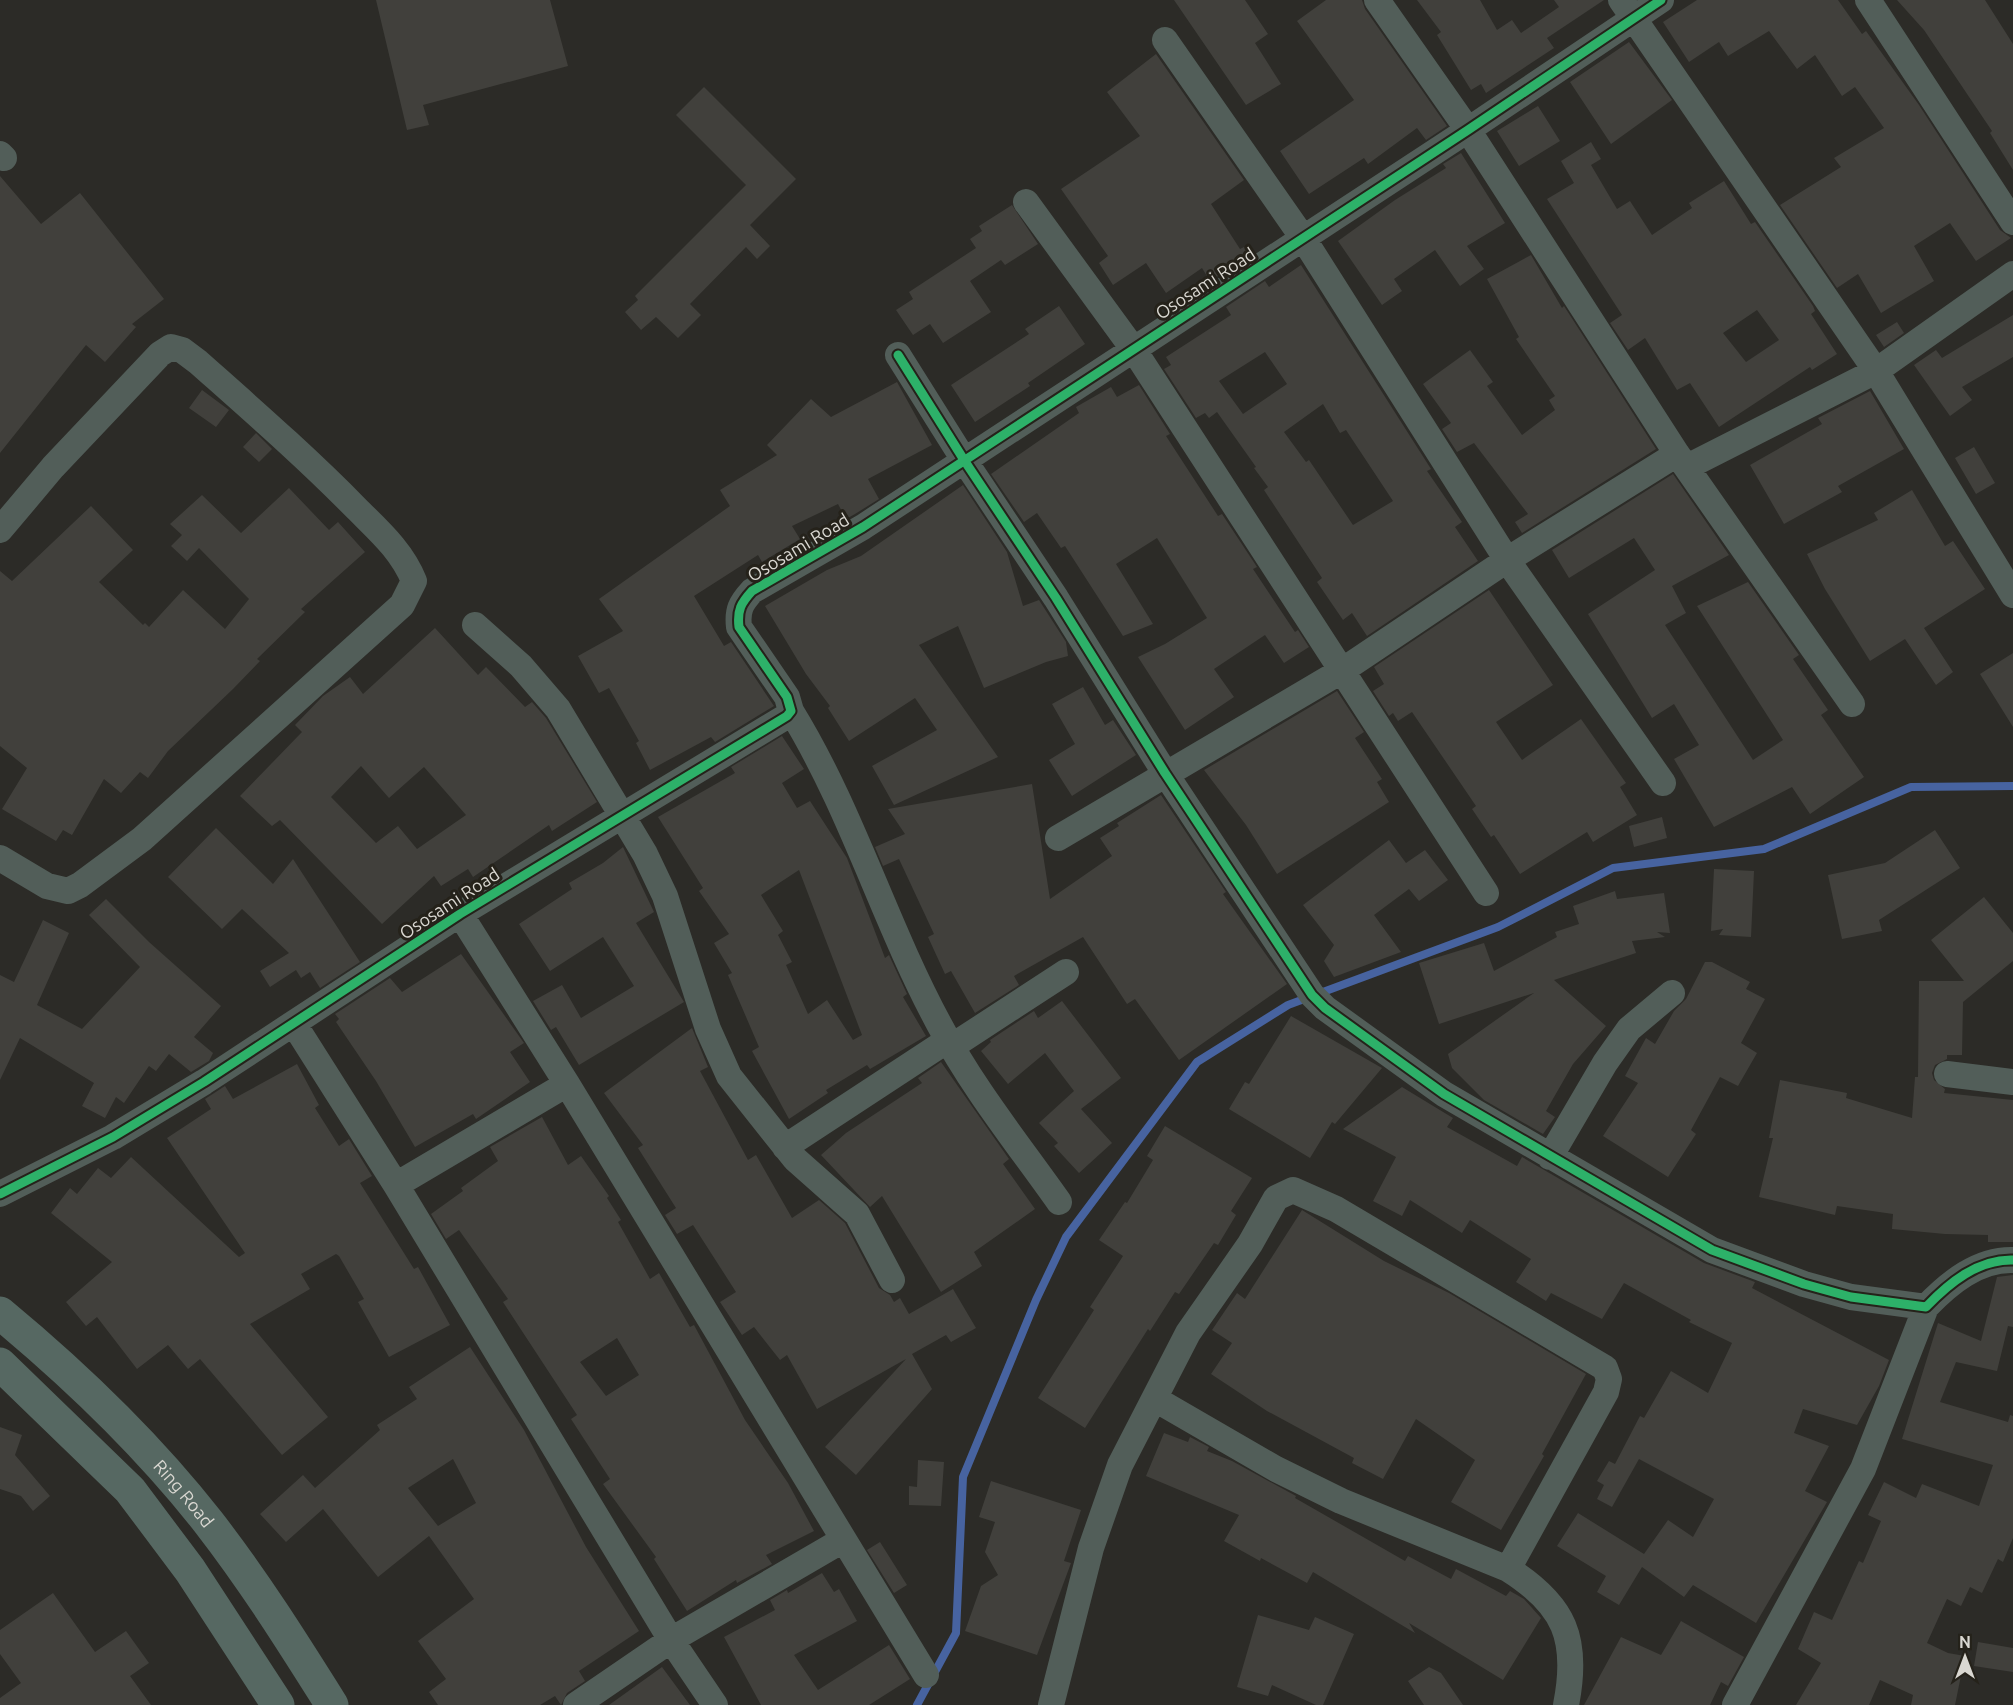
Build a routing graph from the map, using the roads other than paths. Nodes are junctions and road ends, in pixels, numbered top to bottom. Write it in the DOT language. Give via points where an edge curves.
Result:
graph roads {
  1 [pos="1377,0"];
  2 [pos="1661,0"];
  3 [pos="1868,0"];
  4 [pos="1627,9"];
  5 [pos="1165,39"];
  6 [pos="1468,130"];
  7 [pos="1026,202"];
  8 [pos="2013,222"];
  9 [pos="1304,238"];
  10 [pos="2013,274"];
  11 [pos="1134,350"];
  12 [pos="898,355"];
  13 [pos="1876,371"];
  14 [pos="964,460"];
  15 [pos="1682,460"];
  16 [pos="0,530"];
  17 [pos="1507,560"];
  18 [pos="2013,595"];
  19 [pos="475,625"];
  20 [pos="1343,670"];
  21 [pos="1852,704"];
  22 [pos="791,711"];
  23 [pos="1165,773"];
  24 [pos="1663,783"];
  25 [pos="623,814"];
  26 [pos="1058,838"];
  27 [pos="0,858"];
  28 [pos="1486,892"];
  29 [pos="460,914"];
  30 [pos="1066,972"];
  31 [pos="1672,993"];
  32 [pos="294,1024"];
  33 [pos="949,1043"];
  34 [pos="1947,1074"];
  35 [pos="2013,1082"];
  36 [pos="567,1084"];
  37 [pos="785,1147"];
  38 [pos="1550,1157"];
  39 [pos="396,1185"];
  40 [pos="0,1194"];
  41 [pos="1059,1202"];
  42 [pos="2013,1260"];
  43 [pos="892,1280"];
  44 [pos="1926,1307"];
  45 [pos="0,1313"];
  46 [pos="0,1364"];
  47 [pos="1155,1399"];
  48 [pos="843,1540"];
  49 [pos="1508,1569"];
  50 [pos="671,1640"];
  51 [pos="926,1675"];
  52 [pos="278,1705"];
  53 [pos="332,1705"];
  54 [pos="576,1705"];
  55 [pos="715,1705"];
  56 [pos="1051,1705"];
  57 [pos="1566,1705"];
  58 [pos="1735,1705"];
  1 -- 6 [label="street"];
  2 -- 4 [label="street, Ososami Road"];
  3 -- 8 [label="street"];
  4 -- 6 [label="street, Ososami Road"];
  4 -- 13 [label="street"];
  5 -- 9 [label="street"];
  6 -- 9 [label="street, Ososami Road"];
  6 -- 15 [label="street"];
  7 -- 11 [label="street"];
  9 -- 11 [label="street, Ososami Road"];
  9 -- 17 [label="street"];
  10 -- 13 [label="street"];
  11 -- 14 [label="street, Ososami Road"];
  11 -- 20 [label="street"];
  12 -- 14 [label="street"];
  13 -- 15 [label="street"];
  13 -- 18 [label="street"];
  14 -- 22 [label="street, Ososami Road" via="863,527 753,591 741,604 737,614 739,627 787,697"];
  14 -- 23 [label="street"];
  15 -- 17 [label="street"];
  15 -- 21 [label="street"];
  16 -- 27 [label="street" via="61,459 160,354 171,348 182,350 198,362 321,472 395,548 414,580 402,605 142,838 80,885 68,891 47,886"];
  17 -- 20 [label="street"];
  17 -- 24 [label="street"];
  19 -- 25 [label="street" via="521,666 558,709"];
  20 -- 23 [label="street"];
  20 -- 28 [label="street"];
  22 -- 25 [label="street, Ososami Road"];
  22 -- 33 [label="street" via="838,796 876,888"];
  23 -- 26 [label="street"];
  23 -- 38 [label="street" via="1312,995 1325,1008 1444,1094"];
  25 -- 29 [label="street, Ososami Road"];
  25 -- 37 [label="street" via="665,896 708,1029 729,1076"];
  29 -- 32 [label="street, Ososami Road"];
  29 -- 36 [label="street"];
  30 -- 33 [label="street"];
  31 -- 38 [label="street" via="1629,1029"];
  32 -- 39 [label="street"];
  32 -- 40 [label="street, Ososami Road" via="113,1137"];
  33 -- 37 [label="street"];
  33 -- 41 [label="street"];
  34 -- 35 [label="street"];
  36 -- 39 [label="street"];
  36 -- 48 [label="street"];
  37 -- 43 [label="street" via="857,1214"];
  38 -- 44 [label="street" via="1712,1250 1851,1297"];
  39 -- 50 [label="street"];
  42 -- 44 [label="street" via="2002,1259 1975,1268 1945,1287"];
  44 -- 58 [label="street" via="1863,1469"];
  45 -- 53 [label="main road, Ring Road" via="106,1407 160,1465 209,1523 268,1604"];
  46 -- 52 [label="main road" via="130,1490 190,1570"];
  47 -- 49 [label="street" via="1276,1469 1341,1501"];
  47 -- 49 [label="street" via="1188,1333 1250,1244 1276,1198 1293,1190 1303,1192 1605,1368 1606,1392"];
  47 -- 56 [label="street" via="1120,1465 1091,1548"];
  48 -- 50 [label="street"];
  48 -- 51 [label="street"];
  49 -- 57 [label="street" via="1545,1596 1561,1621 1570,1644 1573,1672"];
  50 -- 54 [label="street"];
  50 -- 55 [label="street"];
}
